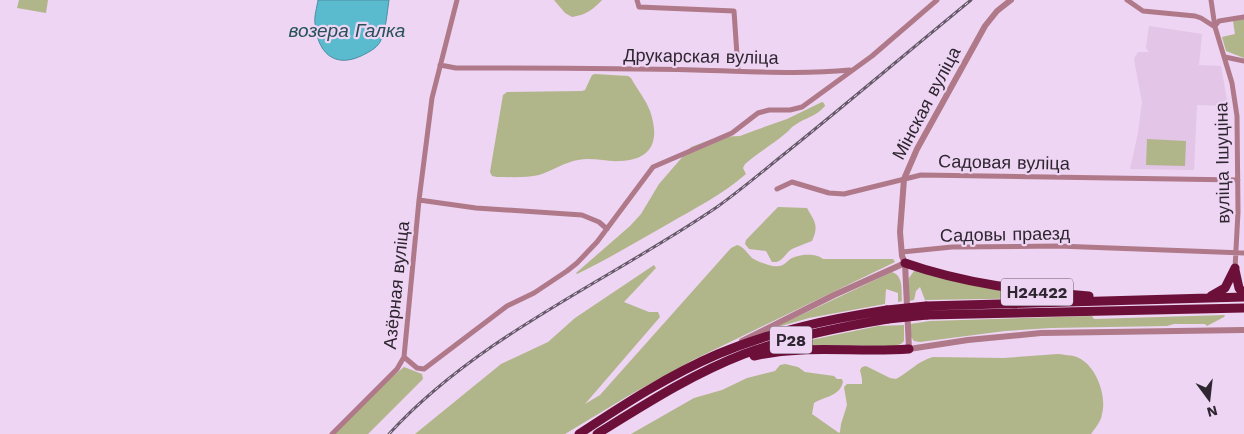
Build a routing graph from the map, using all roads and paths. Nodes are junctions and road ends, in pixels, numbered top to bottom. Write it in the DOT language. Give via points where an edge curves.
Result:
graph roads {
  1 [pos="457,0"];
  2 [pos="637,0"];
  3 [pos="937,0"];
  4 [pos="1011,0"];
  5 [pos="1127,0"];
  6 [pos="1211,0"];
  7 [pos="1244,16"];
  8 [pos="1215,26"];
  9 [pos="1225,57"];
  10 [pos="1244,61"];
  11 [pos="440,65"];
  12 [pos="738,70"];
  13 [pos="851,70"];
  14 [pos="1238,148"];
  15 [pos="1244,148"];
  16 [pos="904,179"];
  17 [pos="1238,180"];
  18 [pos="776,189"];
  19 [pos="419,200"];
  20 [pos="1238,212"];
  21 [pos="1244,212"];
  22 [pos="607,229"];
  23 [pos="902,252"];
  24 [pos="1236,253"];
  25 [pos="1244,253"];
  26 [pos="905,263"];
  27 [pos="1235,268"];
  28 [pos="1244,295"];
  29 [pos="1203,298"];
  30 [pos="1121,299"];
  31 [pos="1244,308"];
  32 [pos="927,311"];
  33 [pos="888,315"];
  34 [pos="1244,330"];
  35 [pos="909,349"];
  36 [pos="716,354"];
  37 [pos="404,357"];
  38 [pos="700,374"];
  39 [pos="332,434"];
  40 [pos="578,434"];
  41 [pos="597,434"];
  1 -- 11 [label="street, Азёрная вуліца"];
  2 -- 12 [label="street" via="639,7 734,11"];
  3 -- 13 [label="street, Друкарская вуліца"];
  4 -- 16 [label="street, Мінская вуліца" via="985,26 917,149"];
  5 -- 8 [label="street" via="1143,11 1194,16"];
  6 -- 8 [label="street, вуліца Ішуціна"];
  7 -- 8 [label="street" via="1219,21"];
  8 -- 9 [label="street, вуліца Ішуціна"];
  9 -- 10 [label="street"];
  9 -- 14 [label="street, вуліца Ішуціна" via="1237,116"];
  11 -- 12 [label="street, Друкарская вуліца" via="456,68"];
  11 -- 19 [label="street, Азёрная вуліца" via="432,98"];
  12 -- 13 [label="street, Друкарская вуліца"];
  13 -- 22 [label="street" via="802,107 758,113 732,133 653,167"];
  14 -- 15 [label="street"];
  14 -- 17 [label="street, вуліца Ішуціна"];
  16 -- 17 [label="street, Садовая вуліца" via="930,175"];
  16 -- 18 [label="street, Садовая вуліца" via="844,194 828,193 792,182"];
  16 -- 23 [label="street, Мінская вуліца" via="900,216"];
  17 -- 20 [label="street, вуліца Ішуціна"];
  19 -- 22 [label="street, Азёрная вуліца" via="476,208 582,215"];
  19 -- 37 [label="street, Азёрная вуліца"];
  20 -- 21 [label="street"];
  20 -- 24 [label="street, вуліца Ішуціна"];
  22 -- 37 [label="street" via="567,271 507,306 424,368 416,368"];
  23 -- 24 [label="street, Садовы праезд" via="952,247 1058,246"];
  23 -- 26 [label="street, Мінская вуліца"];
  24 -- 25 [label="street"];
  24 -- 27 [label="street, вуліца Ішуціна"];
  26 -- 30 [label="highway, Н24422" via="997,287"];
  26 -- 35 [label="street, Мінская вуліца"];
  26 -- 36 [label="street"];
  27 -- 28 [label="highway" via="1237,284"];
  27 -- 29 [label="highway" via="1225,288"];
  28 -- 29 [label="highway, Р28"];
  29 -- 30 [label="highway, Р28"];
  30 -- 32 [label="highway, Р28"];
  31 -- 32 [label="highway, Р28"];
  32 -- 33 [label="highway, Р28, bridge"];
  33 -- 36 [label="highway, Р28" via="805,325"];
  33 -- 38 [label="highway, Р28" via="772,345"];
  34 -- 35 [label="street, Н24422" via="1050,332"];
  35 -- 38 [label="highway, Н24422" via="775,351"];
  36 -- 40 [label="highway, Р28"];
  37 -- 39 [label="street, Азёрная вуліца" via="397,369"];
  38 -- 41 [label="highway, Р28"];
}
